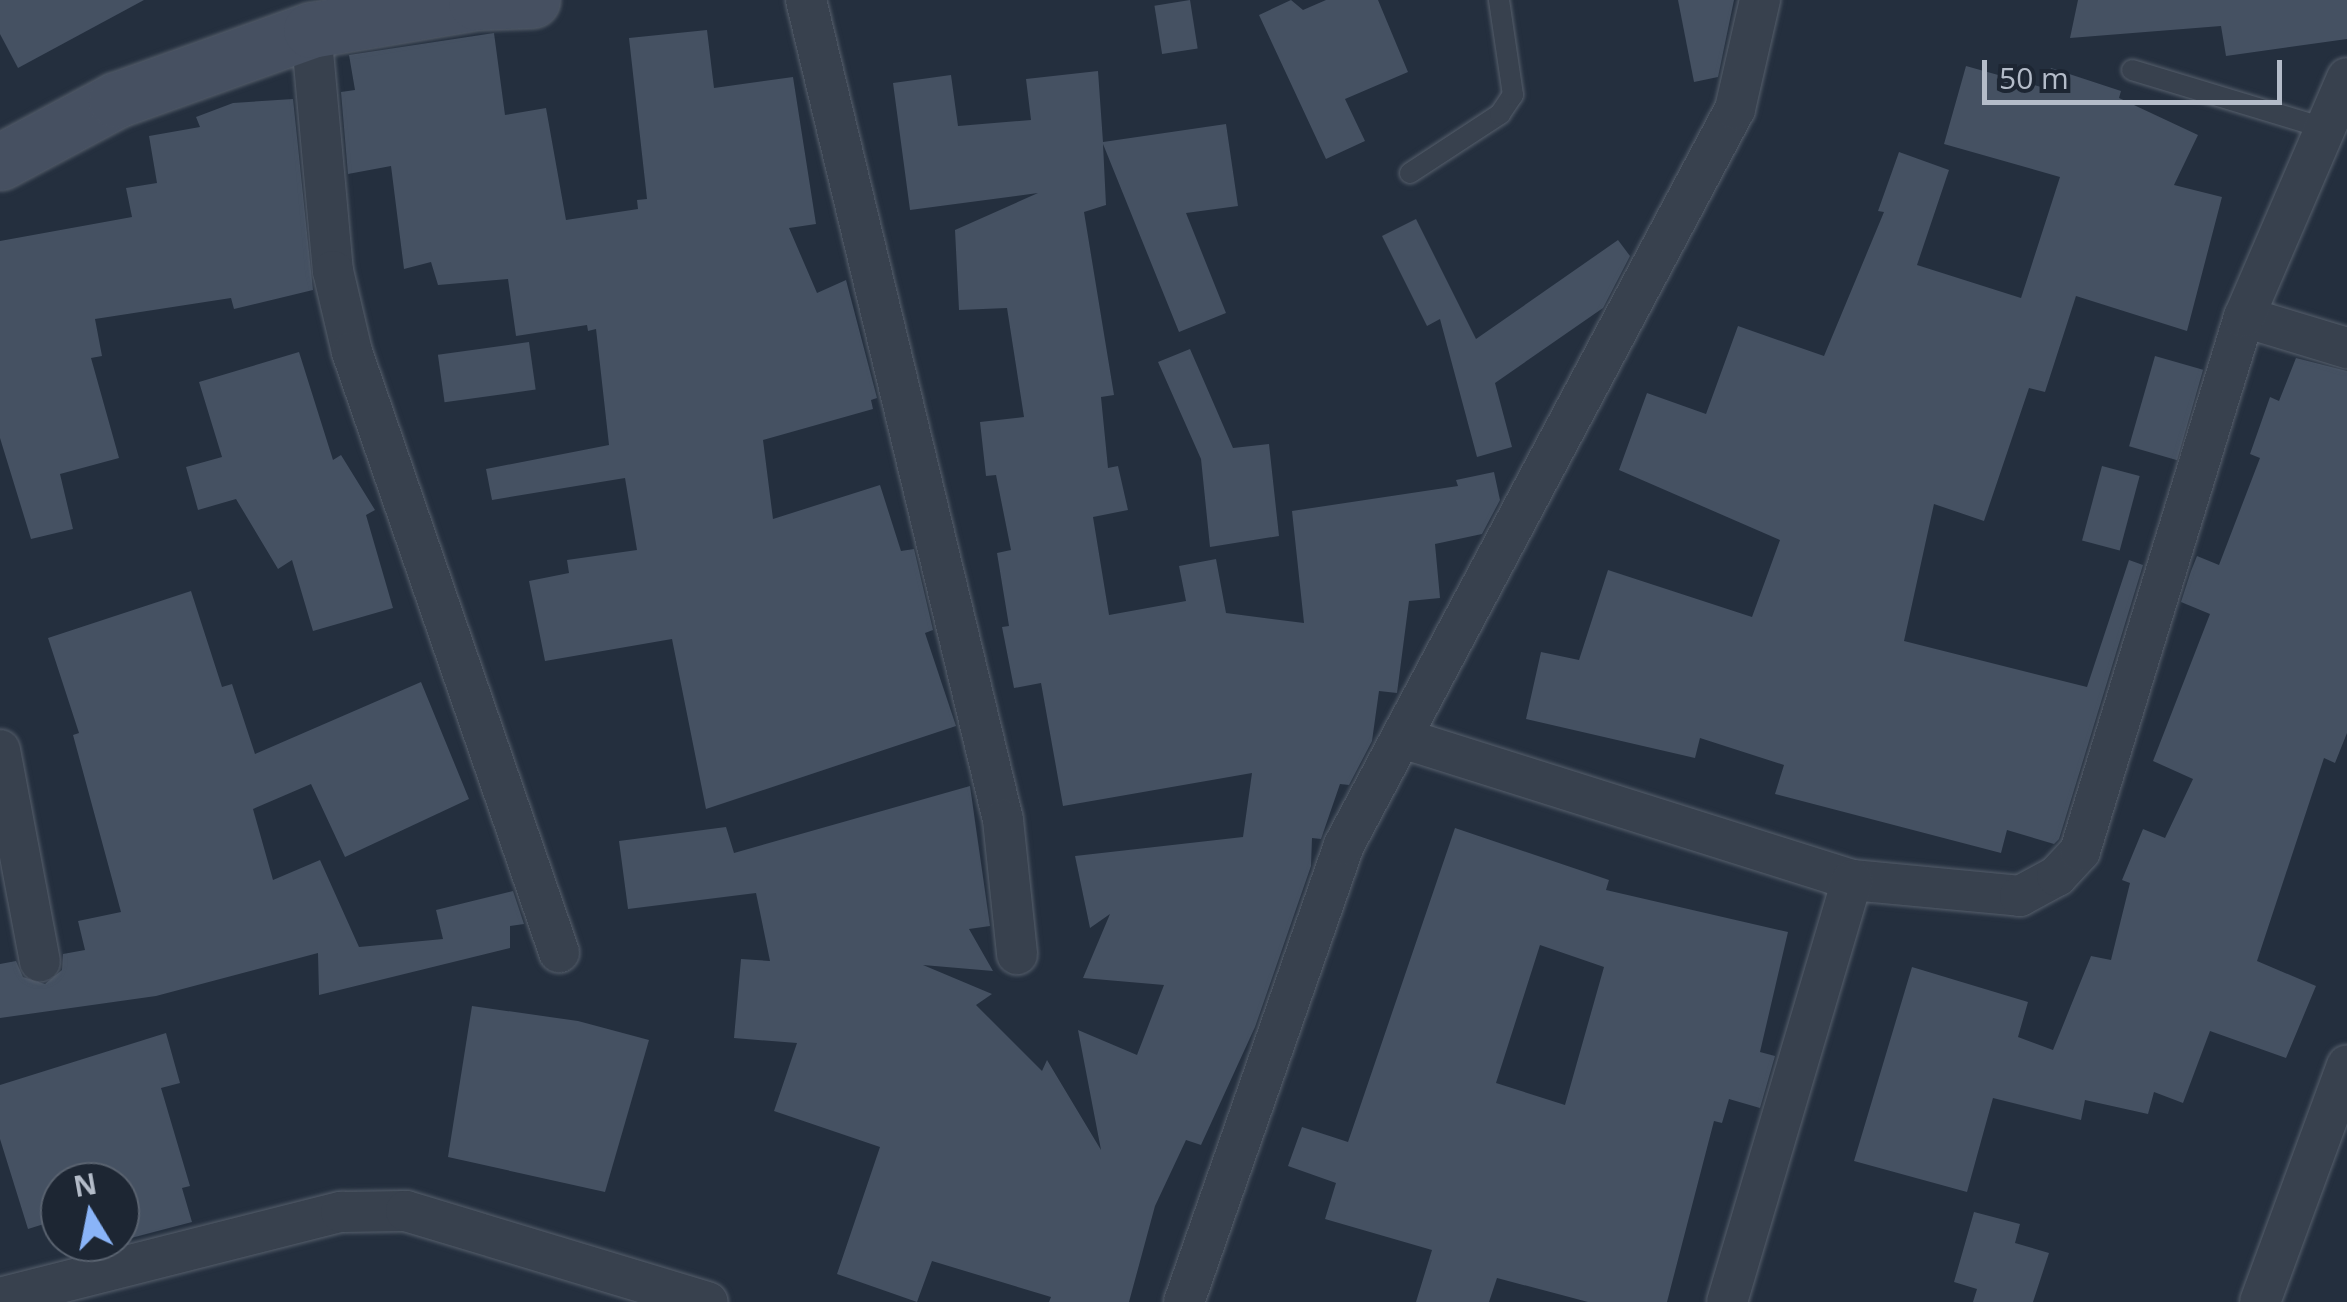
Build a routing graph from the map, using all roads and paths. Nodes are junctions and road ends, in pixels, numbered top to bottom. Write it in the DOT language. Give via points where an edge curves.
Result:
graph roads {
  1 [pos="532,0"];
  2 [pos="806,0"];
  3 [pos="1498,0"];
  4 [pos="1760,0"];
  5 [pos="311,30"];
  6 [pos="2132,70"];
  7 [pos="2347,78"];
  8 [pos="2321,127"];
  9 [pos="0,162"];
  10 [pos="1410,173"];
  11 [pos="2244,317"];
  12 [pos="2347,348"];
  13 [pos="1405,739"];
  14 [pos="0,750"];
  15 [pos="1852,880"];
  16 [pos="559,952"];
  17 [pos="1017,954"];
  18 [pos="40,961"];
  19 [pos="2347,1064"];
  20 [pos="2340,1117"];
  21 [pos="643,1293"];
  22 [pos="0,1298"];
  23 [pos="708,1302"];
  24 [pos="1184,1302"];
  25 [pos="1727,1302"];
  26 [pos="2260,1302"];
  1 -- 5 [label="street" via="476,2"];
  2 -- 17 [label="street" via="1003,820"];
  3 -- 10 [label="lane" via="1513,95 1500,114"];
  4 -- 13 [label="street" via="1735,109"];
  5 -- 9 [label="street" via="116,100"];
  5 -- 16 [label="street" via="333,271 352,352"];
  6 -- 8 [label="lane"];
  7 -- 8 [label="street"];
  8 -- 11 [label="street"];
  11 -- 12 [label="street"];
  11 -- 15 [label="street" via="2080,851 2056,876 2020,896"];
  13 -- 15 [label="street"];
  13 -- 24 [label="street" via="1344,845"];
  14 -- 18 [label="street"];
  15 -- 25 [label="street"];
  19 -- 20 [label="street"];
  20 -- 26 [label="street"];
  21 -- 22 [label="street" via="406,1211 341,1212"];
  21 -- 23 [label="street"];
}
